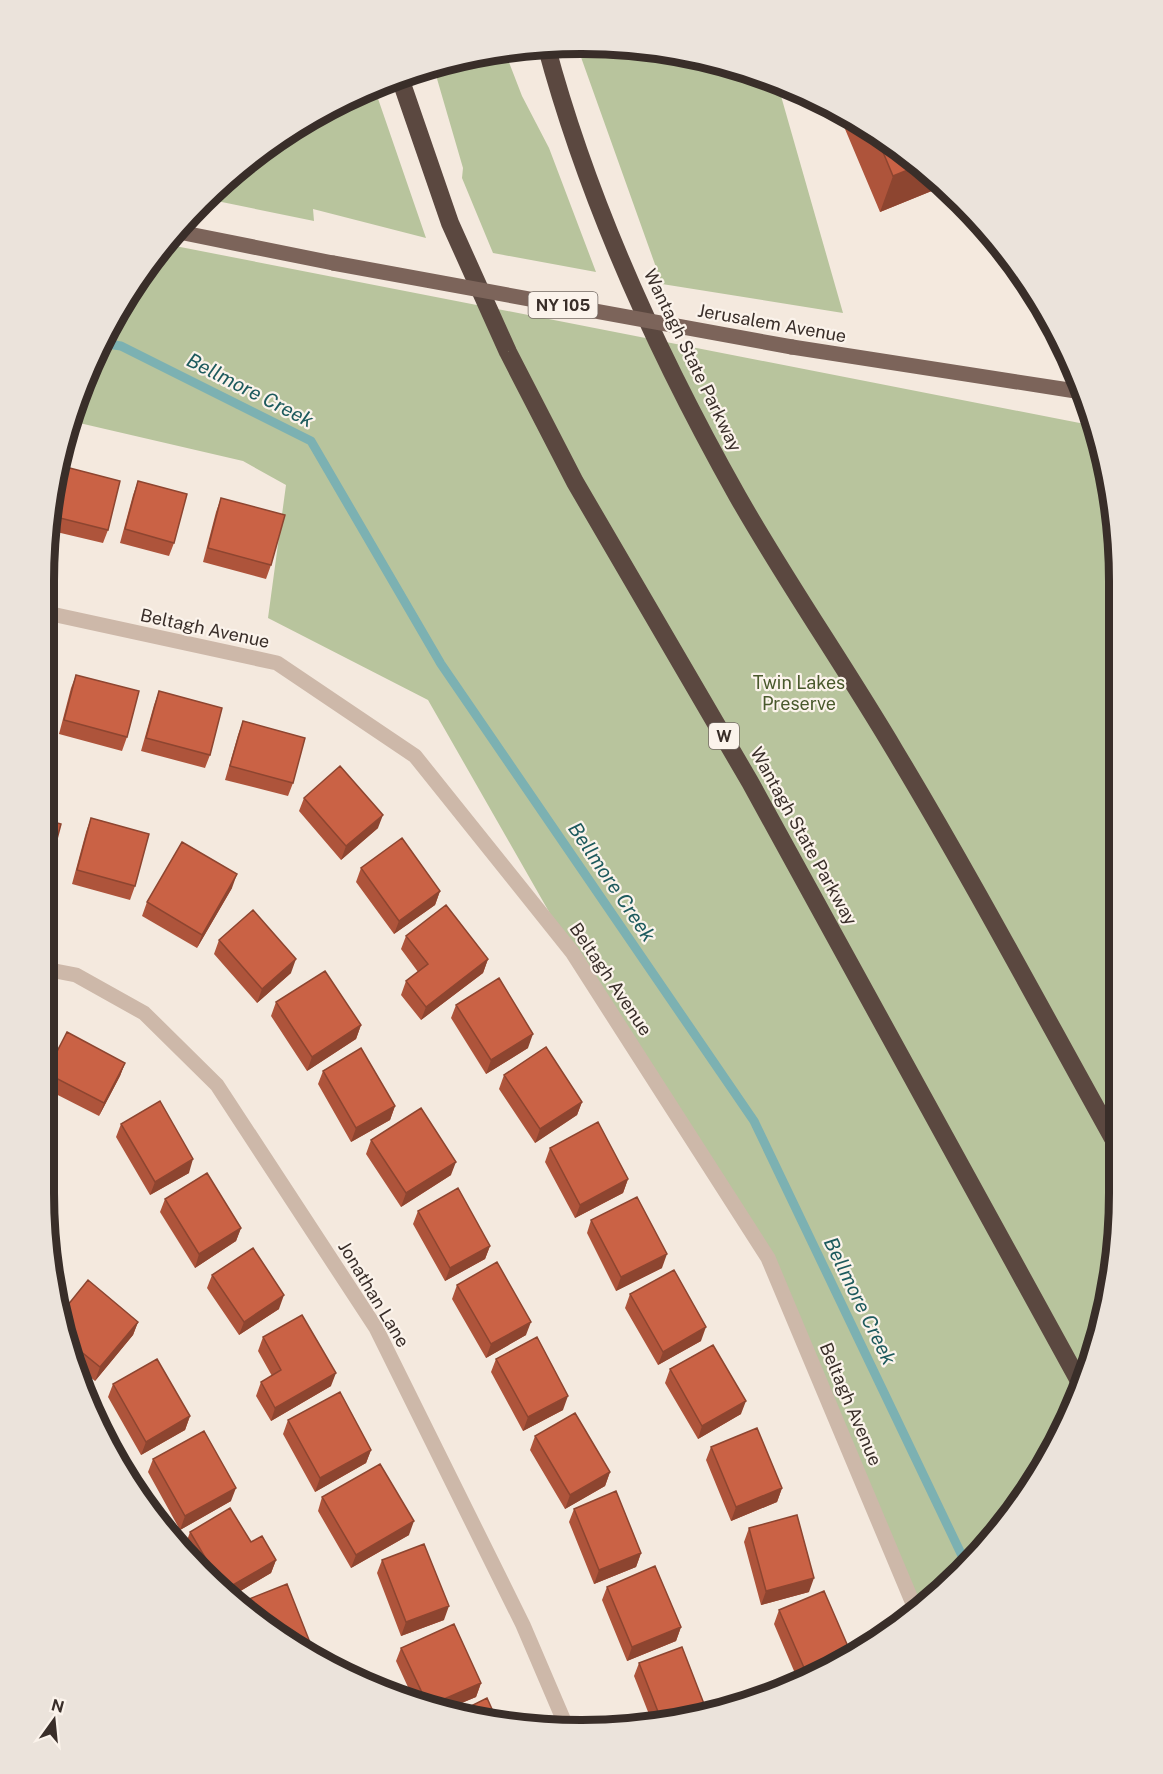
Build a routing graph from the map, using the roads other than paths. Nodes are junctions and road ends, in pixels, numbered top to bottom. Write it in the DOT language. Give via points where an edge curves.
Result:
graph roads {
  1 [pos="549,55"];
  2 [pos="403,86"];
  3 [pos="186,233"];
  4 [pos="1073,391"];
  5 [pos="54,615"];
  6 [pos="54,971"];
  7 [pos="1109,1131"];
  8 [pos="1076,1375"];
  9 [pos="913,1602"];
  10 [pos="563,1719"];
  1 -- 7 [label="highway, Wantagh State Parkway" via="614,245 674,375 738,497 896,752"];
  2 -- 8 [label="highway, Wantagh State Parkway / W" via="450,223 508,352 575,482 750,782"];
  3 -- 4 [label="main road, Jerusalem Avenue / NY 105, bridge" via="792,347"];
  5 -- 9 [label="street, Beltagh Avenue" via="277,663 415,756 572,952 768,1258"];
  6 -- 10 [label="street, Jonathan Lane" via="76,975 144,1012 217,1085 376,1328 523,1625"];
}
